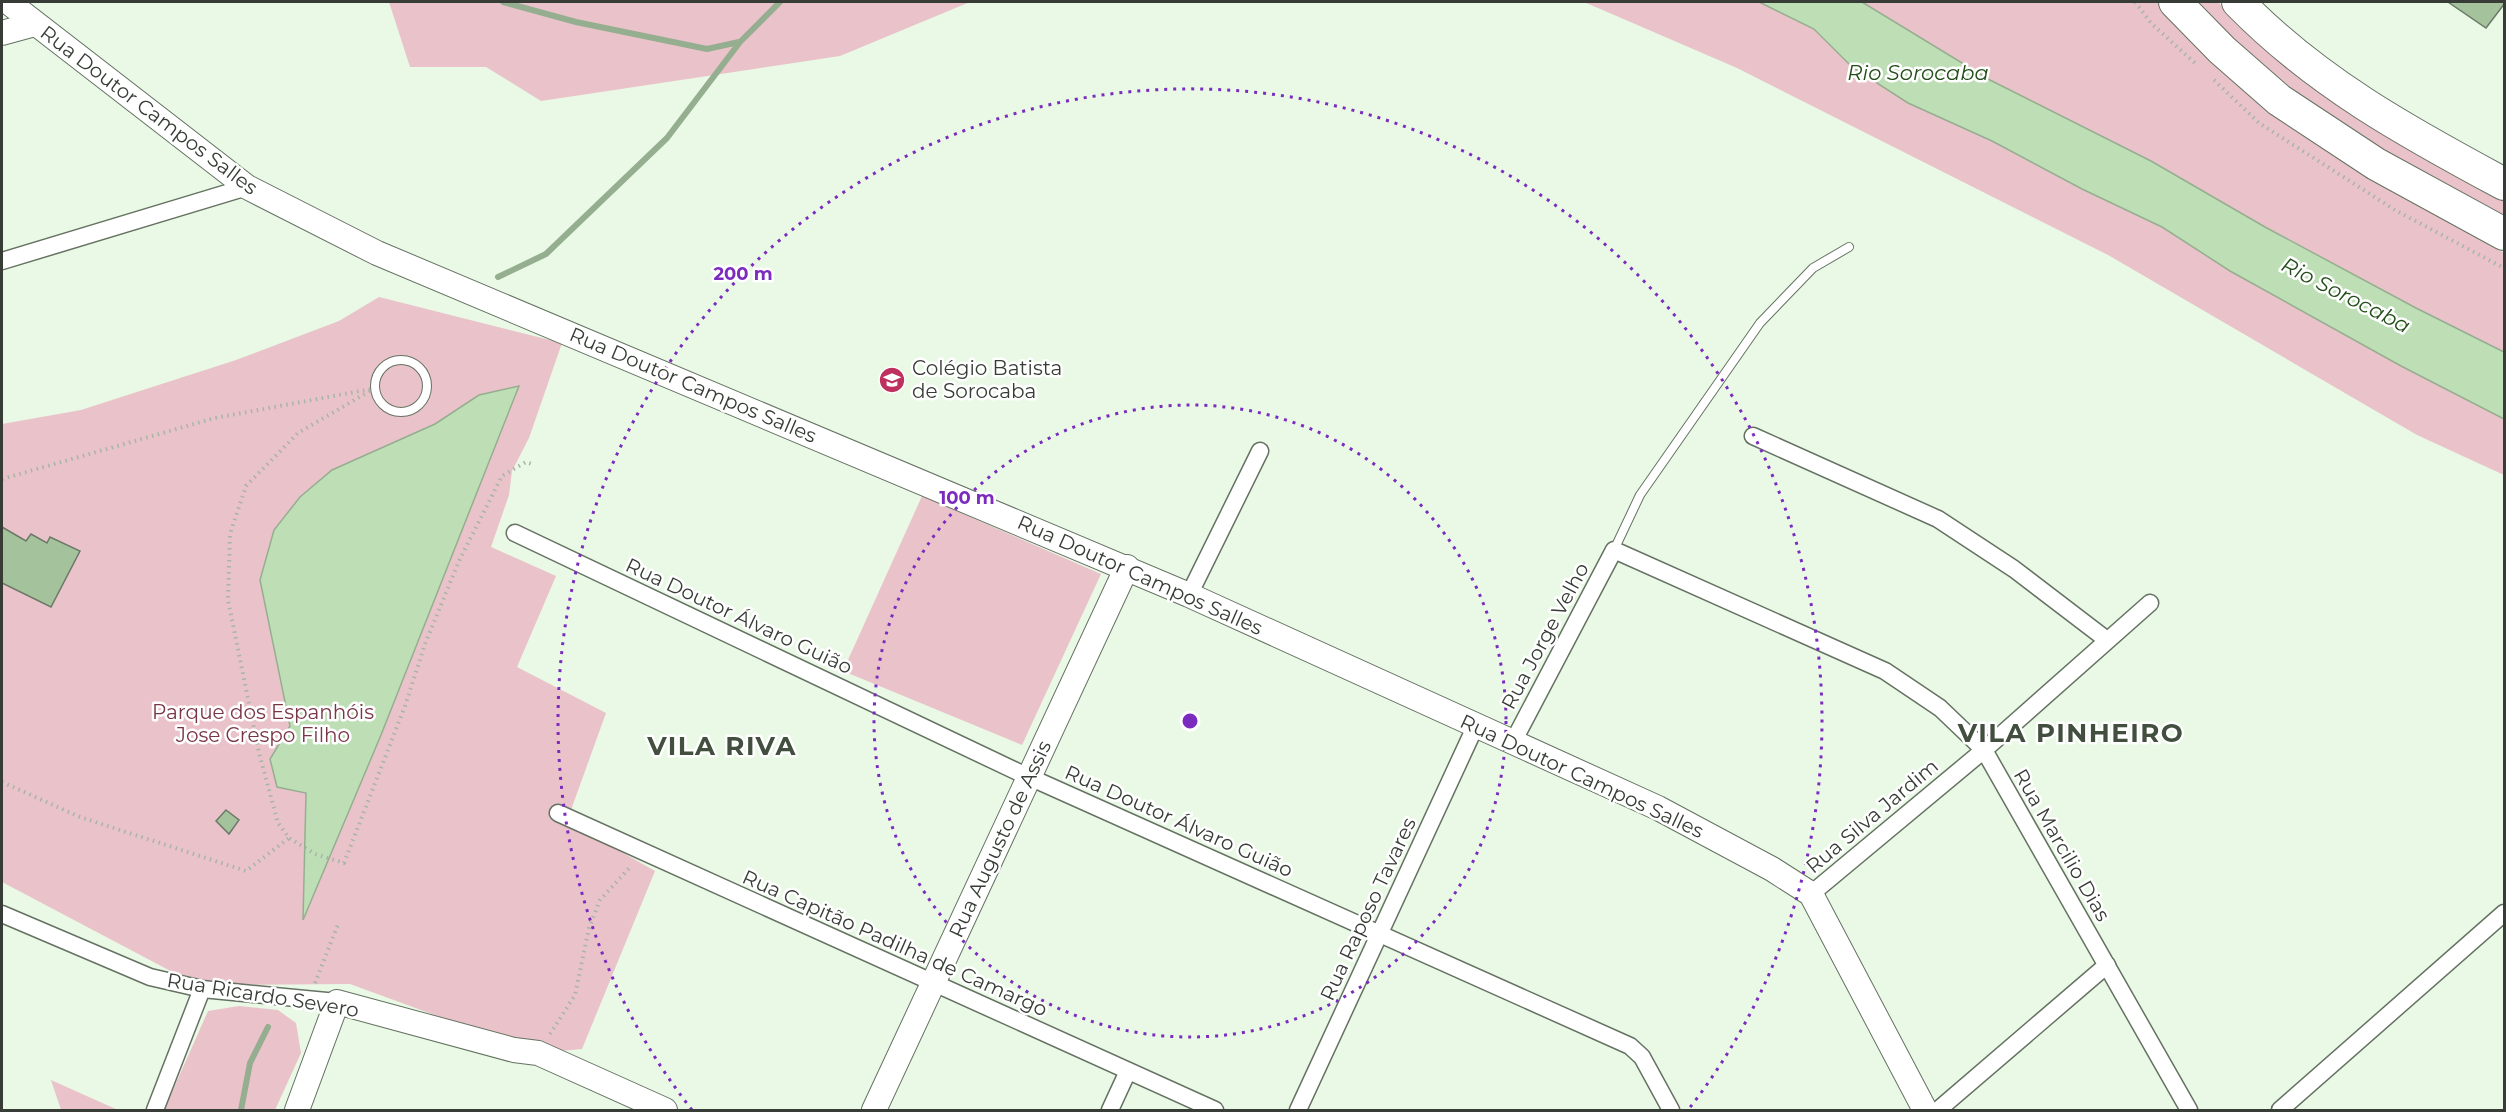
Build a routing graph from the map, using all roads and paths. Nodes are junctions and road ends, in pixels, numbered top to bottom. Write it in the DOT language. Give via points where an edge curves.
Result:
graph roads {
  1 [pos="8,2"];
  2 [pos="2175,2"];
  3 [pos="2238,2"];
  4 [pos="35,24"];
  5 [pos="2,33"];
  6 [pos="2505,184"];
  7 [pos="247,187"];
  8 [pos="2505,234"];
  9 [pos="1849,247"];
  10 [pos="2,261"];
  11 [pos="375,388"];
  12 [pos="1753,436"];
  13 [pos="1260,452"];
  14 [pos="534,465"];
  15 [pos="2,479"];
  16 [pos="515,533"];
  17 [pos="1614,550"];
  18 [pos="1127,567"];
  19 [pos="1189,595"];
  20 [pos="2150,603"];
  21 [pos="2107,640"];
  22 [pos="1476,725"];
  23 [pos="1513,742"];
  24 [pos="1984,750"];
  25 [pos="1029,777"];
  26 [pos="2,782"];
  27 [pos="558,813"];
  28 [pos="289,838"];
  29 [pos="643,852"];
  30 [pos="1811,894"];
  31 [pos="2505,913"];
  32 [pos="2,914"];
  33 [pos="339,922"];
  34 [pos="1379,934"];
  35 [pos="2107,965"];
  36 [pos="933,983"];
  37 [pos="202,989"];
  38 [pos="308,999"];
  39 [pos="337,1002"];
  40 [pos="538,1053"];
  41 [pos="1128,1071"];
  42 [pos="155,1110"];
  43 [pos="297,1110"];
  44 [pos="665,1110"];
  45 [pos="874,1110"];
  46 [pos="1110,1110"];
  47 [pos="1215,1110"];
  48 [pos="1298,1110"];
  49 [pos="1671,1110"];
  50 [pos="1925,1110"];
  51 [pos="1938,1110"];
  52 [pos="2189,1110"];
  53 [pos="2280,1110"];
  1 -- 4 [label="main road, Rua Doutor Campos Salles"];
  2 -- 8 [label="highway" via="2279,100 2376,164"];
  3 -- 6 [label="highway" via="2322,76 2372,111"];
  4 -- 5 [label="main road"];
  4 -- 7 [label="main road, Rua Doutor Campos Salles"];
  7 -- 10 [label="street"];
  7 -- 18 [label="main road, Rua Doutor Campos Salles" via="377,253"];
  9 -- 17 [label="lane" via="1813,268 1760,323 1640,495"];
  11 -- 11 [label="lane" via="389,410 406,412 421,404 428,388 417,366 402,360 380,372"];
  11 -- 15 [label="path" via="215,418"];
  11 -- 28 [label="path" via="298,432 246,486 230,534 228,600 240,663 278,823"];
  12 -- 21 [label="street" via="1938,519 2014,569"];
  13 -- 19 [label="street"];
  14 -- 28 [label="path" via="526,462 502,476 459,561 344,863 315,854"];
  16 -- 25 [label="street, Rua Doutor Álvaro Guião"];
  17 -- 23 [label="street, Rua Jorge Velho"];
  17 -- 24 [label="street, Rua Marcilio Dias" via="1885,671 1940,708"];
  18 -- 19 [label="main road, Rua Doutor Campos Salles"];
  18 -- 25 [label="main road, Rua Augusto de Assis"];
  19 -- 22 [label="main road, Rua Doutor Campos Salles"];
  20 -- 21 [label="street, Rua Silva Jardim"];
  21 -- 24 [label="street, Rua Silva Jardim"];
  22 -- 23 [label="main road, Rua Doutor Campos Salles"];
  22 -- 34 [label="street, Rua Raposo Tavares"];
  23 -- 30 [label="main road, Rua Doutor Campos Salles" via="1658,808"];
  24 -- 30 [label="street, Rua Silva Jardim"];
  24 -- 35 [label="street, Rua Marcilio Dias"];
  25 -- 34 [label="street, Rua Doutor Álvaro Guião"];
  25 -- 36 [label="main road, Rua Augusto de Assis"];
  26 -- 28 [label="path" via="80,817 246,871"];
  27 -- 29 [label="street, Rua Capitão Padilha de Camargo"];
  29 -- 36 [label="street, Rua Capitão Padilha de Camargo"];
  29 -- 40 [label="path" via="600,900 589,928 575,995"];
  30 -- 50 [label="main road, Rua Doutor Campos Salles"];
  31 -- 53 [label="street"];
  32 -- 37 [label="street, Rua Ricardo Severo" via="150,977"];
  33 -- 38 [label="path"];
  34 -- 48 [label="street, Rua Raposo Tavares"];
  34 -- 49 [label="street, Rua Doutor Álvaro Guião" via="1630,1046 1642,1057"];
  35 -- 51 [label="street"];
  35 -- 52 [label="street, Rua Marcilio Dias"];
  36 -- 41 [label="street, Rua Capitão Padilha de Camargo"];
  36 -- 45 [label="main road, Rua Augusto de Assis"];
  37 -- 38 [label="street, Rua Ricardo Severo"];
  37 -- 42 [label="street"];
  38 -- 39 [label="street, Rua Ricardo Severo"];
  39 -- 40 [label="main road, Rua Ricardo Severo"];
  39 -- 43 [label="main road"];
  40 -- 44 [label="main road, Rua Ricardo Severo"];
  41 -- 46 [label="street"];
  41 -- 47 [label="street, Rua Capitão Padilha de Camargo"];
}
